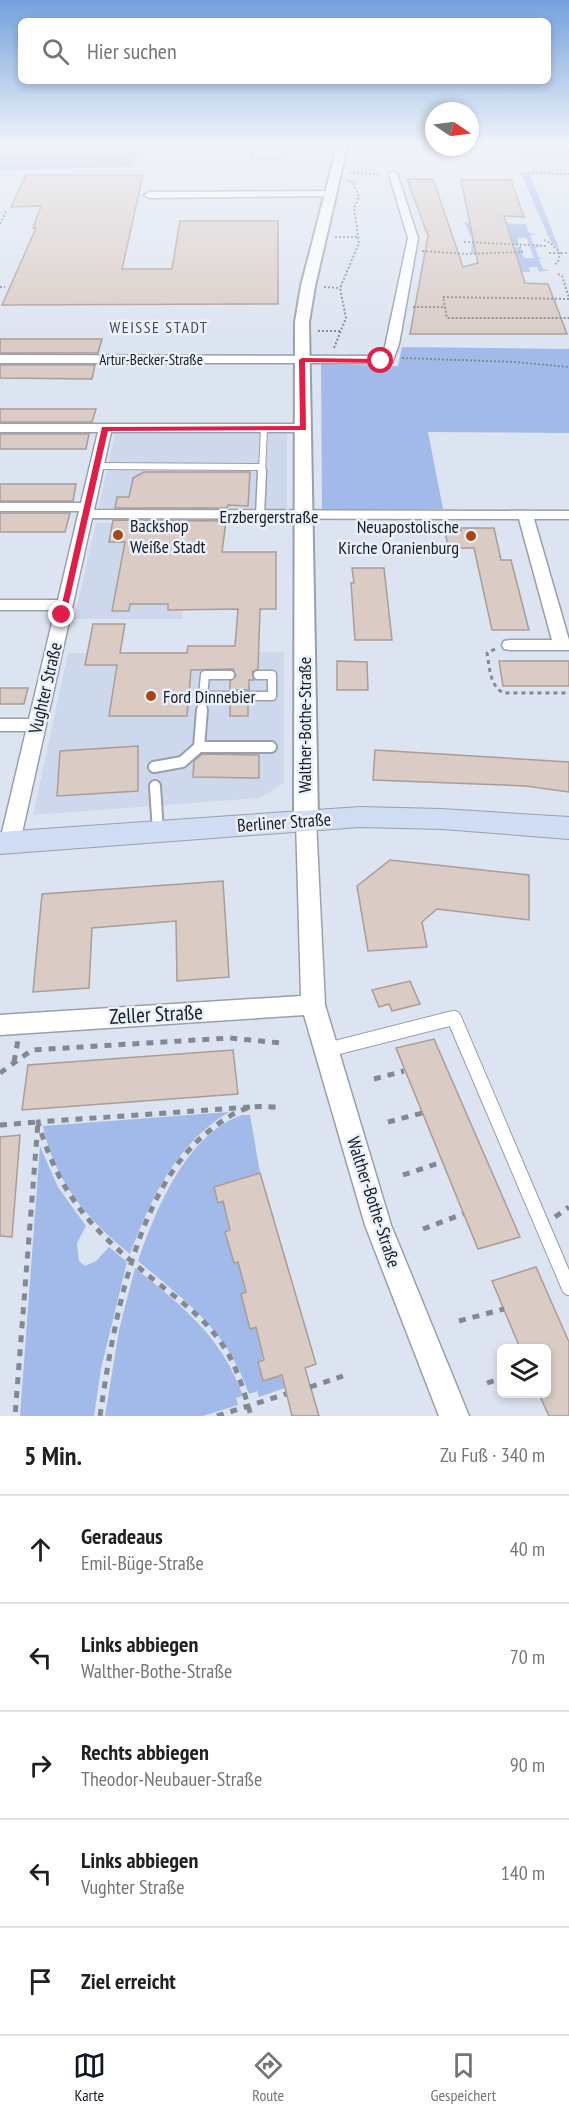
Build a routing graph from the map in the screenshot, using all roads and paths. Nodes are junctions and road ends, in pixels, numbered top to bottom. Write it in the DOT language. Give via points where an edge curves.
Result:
graph roads {
  1 [pos="328,209"];
  2 [pos="354,209"];
  3 [pos="404,209"];
  4 [pos="8,210"];
  5 [pos="0,224"];
  6 [pos="334,237"];
  7 [pos="358,237"];
  8 [pos="543,240"];
  9 [pos="464,242"];
  10 [pos="519,245"];
  11 [pos="546,246"];
  12 [pos="418,251"];
  13 [pos="549,253"];
  14 [pos="560,253"];
  15 [pos="569,253"];
  16 [pos="554,265"];
  17 [pos="558,274"];
  18 [pos="0,286"];
  19 [pos="5,287"];
  20 [pos="324,287"];
  21 [pos="340,288"];
  22 [pos="569,298"];
  23 [pos="407,307"];
  24 [pos="445,307"];
  25 [pos="569,318"];
  26 [pos="318,331"];
  27 [pos="341,331"];
  28 [pos="333,352"];
  29 [pos="398,358"];
  30 [pos="0,359"];
  31 [pos="302,360"];
  32 [pos="569,367"];
  33 [pos="0,428"];
  34 [pos="264,428"];
  35 [pos="304,428"];
  36 [pos="105,429"];
  37 [pos="96,466"];
  38 [pos="262,466"];
  39 [pos="0,507"];
  40 [pos="86,511"];
  41 [pos="525,515"];
  42 [pos="569,515"];
  43 [pos="260,516"];
  44 [pos="303,516"];
  45 [pos="0,605"];
  46 [pos="64,605"];
  47 [pos="510,645"];
  48 [pos="565,645"];
  49 [pos="230,675"];
  50 [pos="258,675"];
  51 [pos="569,693"];
  52 [pos="203,696"];
  53 [pos="0,725"];
  54 [pos="37,725"];
  55 [pos="199,747"];
  56 [pos="271,747"];
  57 [pos="154,767"];
  58 [pos="155,786"];
  59 [pos="306,820"];
  60 [pos="569,828"];
  61 [pos="158,832"];
  62 [pos="5,842"];
  63 [pos="313,1005"];
  64 [pos="0,1025"];
  65 [pos="281,1043"];
  66 [pos="326,1050"];
  67 [pos="404,1071"];
  68 [pos="0,1073"];
  69 [pos="374,1079"];
  70 [pos="250,1107"];
  71 [pos="276,1107"];
  72 [pos="422,1113"];
  73 [pos="38,1122"];
  74 [pos="388,1122"];
  75 [pos="0,1125"];
  76 [pos="442,1162"];
  77 [pos="403,1175"];
  78 [pos="463,1215"];
  79 [pos="423,1229"];
  80 [pos="132,1262"];
  81 [pos="569,1288"];
  82 [pos="504,1309"];
  83 [pos="459,1321"];
  84 [pos="343,1376"];
  85 [pos="497,1379"];
  86 [pos="487,1383"];
  87 [pos="310,1387"];
  88 [pos="286,1394"];
  89 [pos="248,1406"];
  90 [pos="15,1416"];
  91 [pos="100,1416"];
  92 [pos="217,1416"];
  93 [pos="251,1416"];
  94 [pos="454,1416"];
  1 -- 31 [label="street, Walther-Bothe-Straße" via="303,307"];
  2 -- 7 [label="path"];
  3 -- 31 [label="street, Artur-Becker-Straße" via="413,238 388,360"];
  4 -- 5 [label="path"];
  6 -- 7 [label="path"];
  7 -- 21 [label="path"];
  8 -- 14 [label="path"];
  9 -- 10 [label="path"];
  10 -- 11 [label="path"];
  10 -- 12 [label="path" via="522,252"];
  13 -- 14 [label="path"];
  14 -- 15 [label="path"];
  14 -- 16 [label="path"];
  17 -- 22 [label="path"];
  18 -- 19 [label="path"];
  20 -- 21 [label="path"];
  21 -- 27 [label="path" via="346,318"];
  22 -- 24 [label="path" via="443,297"];
  23 -- 24 [label="path"];
  24 -- 25 [label="path" via="447,318"];
  26 -- 27 [label="path"];
  27 -- 28 [label="path"];
  29 -- 32 [label="path"];
  30 -- 31 [label="street, Artur-Becker-Straße"];
  31 -- 35 [label="street, Walther-Bothe-Straße"];
  33 -- 36 [label="street"];
  34 -- 35 [label="street"];
  34 -- 36 [label="street"];
  34 -- 38 [label="lane"];
  35 -- 44 [label="street, Walther-Bothe-Straße"];
  36 -- 37 [label="street, Vughter Straße"];
  37 -- 38 [label="lane"];
  37 -- 40 [label="street, Vughter Straße"];
  38 -- 43 [label="lane"];
  39 -- 40 [label="street, Erzbergerstraße"];
  40 -- 43 [label="street, Erzbergerstraße"];
  40 -- 46 [label="street, Vughter Straße"];
  41 -- 42 [label="street, Erzbergerstraße"];
  41 -- 44 [label="street, Erzbergerstraße"];
  41 -- 48 [label="street"];
  43 -- 44 [label="street, Erzbergerstraße"];
  44 -- 59 [label="street, Walther-Bothe-Straße"];
  45 -- 46 [label="street"];
  46 -- 54 [label="street, Vughter Straße"];
  47 -- 48 [label="street"];
  47 -- 51 [label="path" via="487,653 496,690"];
  49 -- 52 [label="lane" via="205,675"];
  50 -- 52 [label="lane" via="272,675 272,696"];
  52 -- 55 [label="lane"];
  53 -- 54 [label="street"];
  54 -- 62 [label="street, Vughter Straße"];
  55 -- 56 [label="lane"];
  55 -- 57 [label="lane" via="182,762"];
  58 -- 61 [label="lane"];
  59 -- 60 [label="main road, Berliner Straße" via="442,819"];
  59 -- 61 [label="main road, Berliner Straße"];
  59 -- 63 [label="street, Walther-Bothe-Straße"];
  61 -- 62 [label="main road, Berliner Straße"];
  63 -- 64 [label="street, Zeller Straße"];
  63 -- 66 [label="street, Walther-Bothe-Straße"];
  65 -- 68 [label="path" via="230,1038 32,1050"];
  66 -- 81 [label="lane" via="454,1018"];
  66 -- 94 [label="street, Walther-Bothe-Straße" via="378,1225"];
  67 -- 69 [label="path"];
  70 -- 71 [label="path"];
  70 -- 73 [label="path"];
  70 -- 80 [label="path" via="233,1113 189,1148 158,1196"];
  72 -- 74 [label="path"];
  73 -- 75 [label="path"];
  73 -- 80 [label="path" via="47,1157 69,1198 100,1234"];
  73 -- 90 [label="path"];
  76 -- 77 [label="path"];
  78 -- 79 [label="path"];
  80 -- 89 [label="path" via="213,1332 240,1373"];
  80 -- 91 [label="path" via="106,1371"];
  82 -- 83 [label="path"];
  84 -- 87 [label="path"];
  85 -- 86 [label="path"];
  88 -- 89 [label="path"];
  89 -- 92 [label="path"];
  89 -- 93 [label="path"];
}
